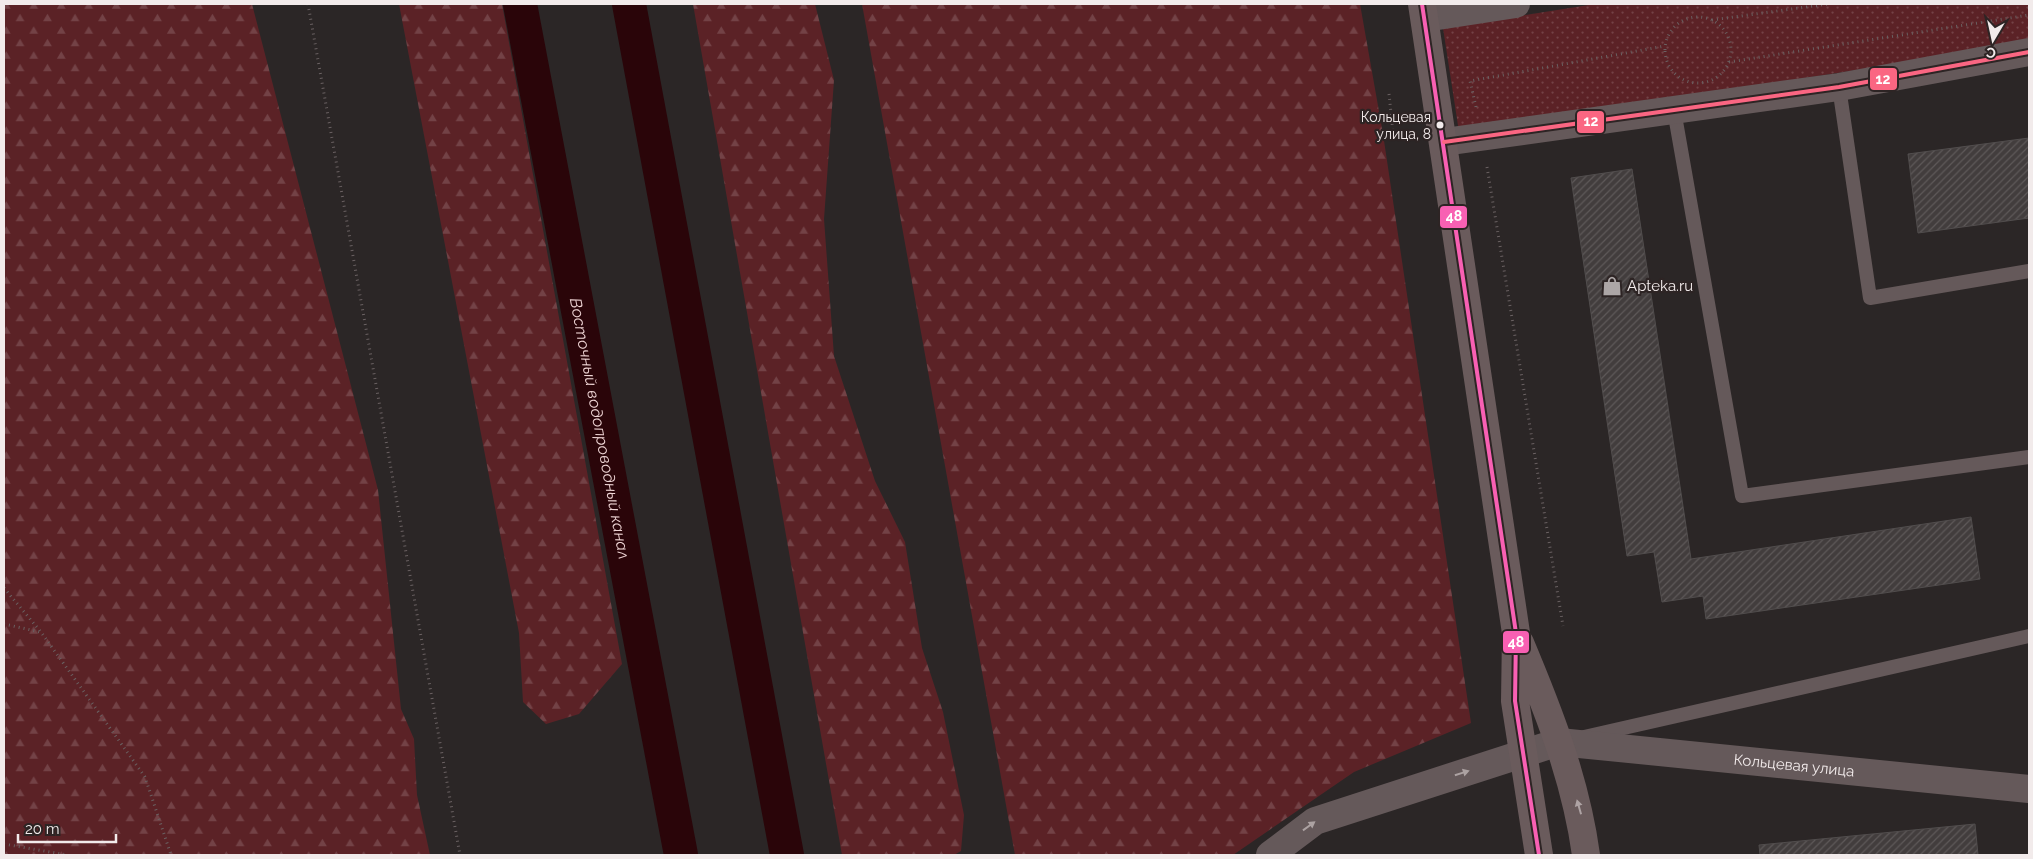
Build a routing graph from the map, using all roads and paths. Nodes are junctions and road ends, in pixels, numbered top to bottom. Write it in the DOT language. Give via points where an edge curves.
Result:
graph roads {
  1 [pos="308,4"];
  2 [pos="1516,4"];
  3 [pos="1828,4"];
  4 [pos="1424,11"];
  5 [pos="2029,15"];
  6 [pos="1712,20"];
  7 [pos="1665,46"];
  8 [pos="2029,52"];
  9 [pos="1729,62"];
  10 [pos="1839,87"];
  11 [pos="1389,94"];
  12 [pos="1674,110"];
  13 [pos="1393,132"];
  14 [pos="1482,137"];
  15 [pos="1444,142"];
  16 [pos="2029,271"];
  17 [pos="2029,457"];
  18 [pos="4,588"];
  19 [pos="4,624"];
  20 [pos="1563,626"];
  21 [pos="41,632"];
  22 [pos="1516,633"];
  23 [pos="2029,636"];
  24 [pos="1559,742"];
  25 [pos="1523,753"];
  26 [pos="2029,788"];
  27 [pos="4,844"];
  28 [pos="67,855"];
  29 [pos="171,855"];
  30 [pos="460,855"];
  31 [pos="1270,855"];
  32 [pos="1539,855"];
  33 [pos="1586,855"];
  1 -- 30 [label="path"];
  2 -- 4 [label="street"];
  3 -- 6 [label="path"];
  4 -- 15 [label="street"];
  5 -- 9 [label="path"];
  6 -- 7 [label="path" via="1692,18 1682,21 1670,32"];
  6 -- 9 [label="path" via="1727,34"];
  7 -- 9 [label="path" via="1669,67 1685,81 1706,83 1724,71"];
  7 -- 14 [label="path" via="1470,81"];
  8 -- 10 [label="street"];
  10 -- 12 [label="street"];
  10 -- 16 [label="lane" via="1870,298"];
  11 -- 13 [label="path"];
  12 -- 14 [label="street"];
  12 -- 17 [label="lane" via="1742,496"];
  14 -- 15 [label="street"];
  14 -- 20 [label="path"];
  15 -- 22 [label="street"];
  18 -- 21 [label="path"];
  19 -- 21 [label="path"];
  21 -- 29 [label="path" via="145,777"];
  22 -- 24 [label="street"];
  22 -- 25 [label="street" via="1515,701"];
  23 -- 24 [label="lane"];
  24 -- 25 [label="street"];
  24 -- 26 [label="street, Кольцевая улица"];
  33 -- 24 [label="street, one-way" via="1581,815"];
  31 -- 25 [label="street, one-way" via="1315,821"];
  25 -- 32 [label="street"];
  27 -- 28 [label="path"];
}
